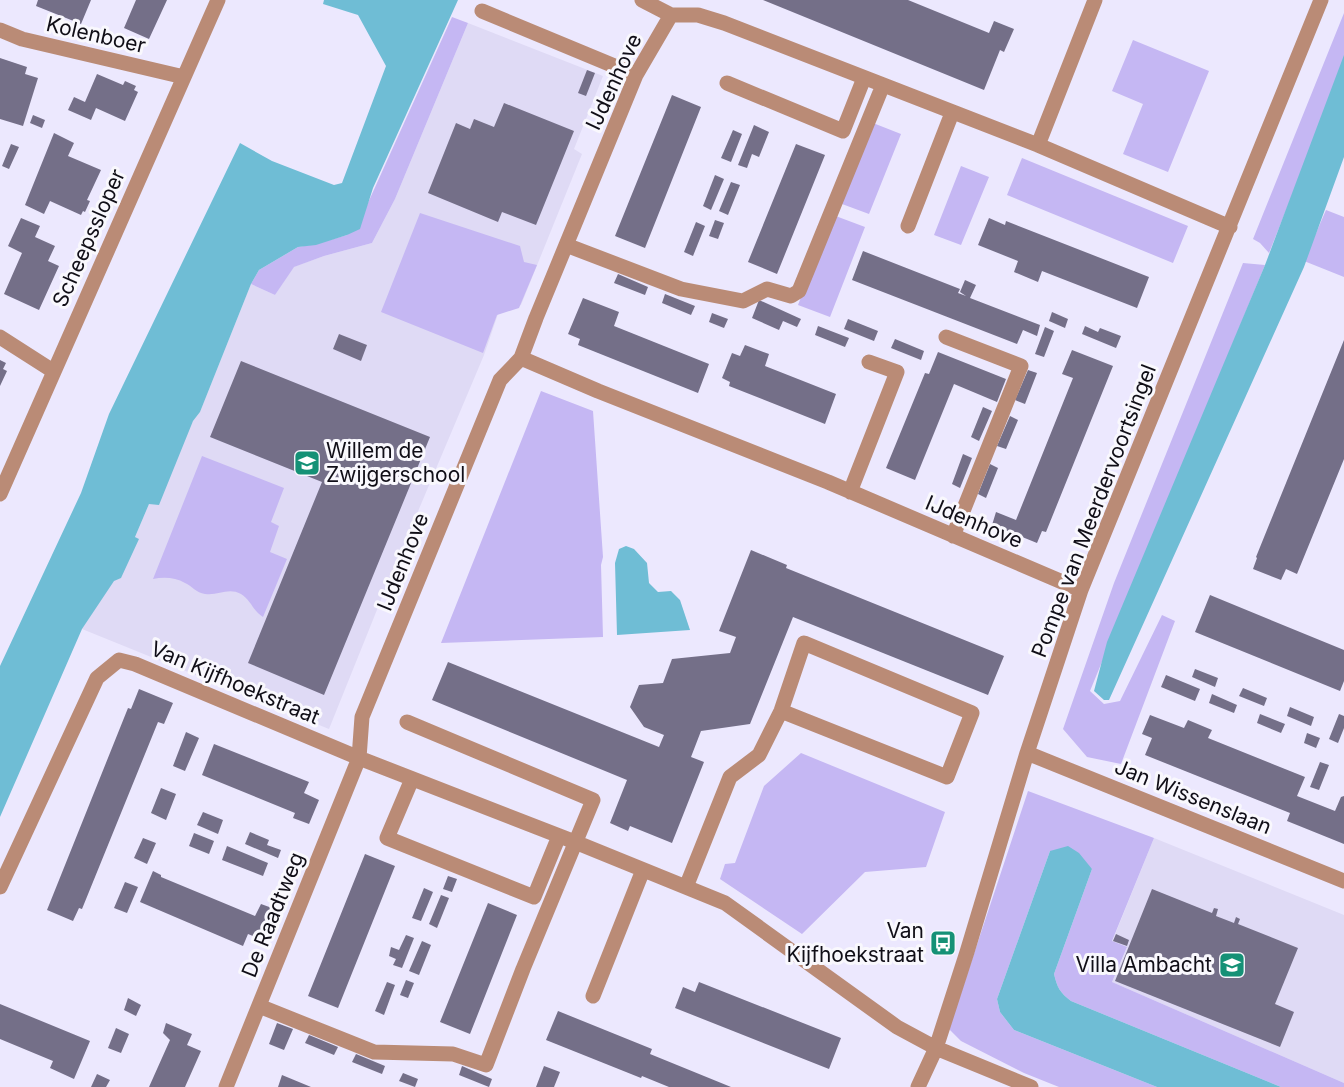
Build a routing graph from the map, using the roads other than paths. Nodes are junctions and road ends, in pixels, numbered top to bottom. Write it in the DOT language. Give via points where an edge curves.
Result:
graph roads {
  1 [pos="218,0"];
  2 [pos="642,0"];
  3 [pos="1095,0"];
  4 [pos="1321,0"];
  5 [pos="482,11"];
  6 [pos="671,15"];
  7 [pos="0,30"];
  8 [pos="636,75"];
  9 [pos="184,76"];
  10 [pos="864,78"];
  11 [pos="727,82"];
  12 [pos="883,85"];
  13 [pos="952,113"];
  14 [pos="1038,145"];
  15 [pos="908,226"];
  16 [pos="1230,226"];
  17 [pos="567,245"];
  18 [pos="0,337"];
  19 [pos="946,337"];
  20 [pos="521,358"];
  21 [pos="869,362"];
  22 [pos="53,371"];
  23 [pos="850,492"];
  24 [pos="0,494"];
  25 [pos="953,536"];
  26 [pos="1081,590"];
  27 [pos="781,711"];
  28 [pos="407,722"];
  29 [pos="1027,753"];
  30 [pos="359,758"];
  31 [pos="412,779"];
  32 [pos="560,836"];
  33 [pos="575,842"];
  34 [pos="643,870"];
  35 [pos="1344,881"];
  36 [pos="0,887"];
  37 [pos="686,887"];
  38 [pos="593,996"];
  39 [pos="259,1006"];
  40 [pos="936,1048"];
  41 [pos="226,1087"];
  42 [pos="918,1087"];
  43 [pos="1031,1087"];
  1 -- 9 [label="street, Scheepssloper"];
  2 -- 6 [label="street"];
  3 -- 14 [label="street"];
  4 -- 16 [label="street, Pompe van Meerdervoortsingel"];
  5 -- 8 [label="street"];
  6 -- 8 [label="street, IJdenhove"];
  6 -- 10 [label="street" via="698,15 724,23"];
  7 -- 9 [label="street, Kolenboer" via="22,39"];
  8 -- 17 [label="street, IJdenhove"];
  9 -- 22 [label="street, Scheepssloper"];
  10 -- 11 [label="street" via="843,131"];
  10 -- 12 [label="street"];
  12 -- 13 [label="street"];
  12 -- 17 [label="street" via="800,291 791,296 767,289 743,302 681,289"];
  13 -- 14 [label="street"];
  13 -- 15 [label="street"];
  14 -- 16 [label="street"];
  16 -- 26 [label="street, Pompe van Meerdervoortsingel"];
  17 -- 20 [label="street, IJdenhove"];
  18 -- 22 [label="street"];
  19 -- 25 [label="street" via="1021,366"];
  20 -- 23 [label="street, IJdenhove"];
  20 -- 30 [label="street, IJdenhove" via="500,380 362,717"];
  21 -- 23 [label="street" via="897,372"];
  22 -- 24 [label="street, Scheepssloper"];
  23 -- 25 [label="street, IJdenhove"];
  25 -- 26 [label="street, IJdenhove"];
  26 -- 29 [label="street, Pompe van Meerdervoortsingel"];
  27 -- 27 [label="street" via="804,643 972,713 947,777"];
  27 -- 37 [label="street" via="759,755 730,777"];
  28 -- 33 [label="street" via="593,800"];
  29 -- 35 [label="street, Jan Wissenslaan"];
  29 -- 40 [label="street, Pompe van Meerdervoortsingel"];
  30 -- 31 [label="street, Van Kijfhoekstraat"];
  30 -- 36 [label="street, Van Kijfhoekstraat" via="118,660 97,678"];
  30 -- 39 [label="street, De Raadtweg"];
  31 -- 32 [label="street, Van Kijfhoekstraat"];
  31 -- 32 [label="street" via="387,838 534,897"];
  32 -- 33 [label="street, Van Kijfhoekstraat"];
  33 -- 34 [label="street, Van Kijfhoekstraat"];
  33 -- 39 [label="street" via="486,1065 453,1054 374,1053"];
  34 -- 37 [label="street, Van Kijfhoekstraat"];
  34 -- 38 [label="street"];
  37 -- 40 [label="street, Van Kijfhoekstraat" via="724,903 897,1027"];
  39 -- 41 [label="street, De Raadtweg"];
  40 -- 42 [label="street, Pompe van Meerdervoortsingel"];
  40 -- 43 [label="street, Van Kijfhoekstraat"];
}
